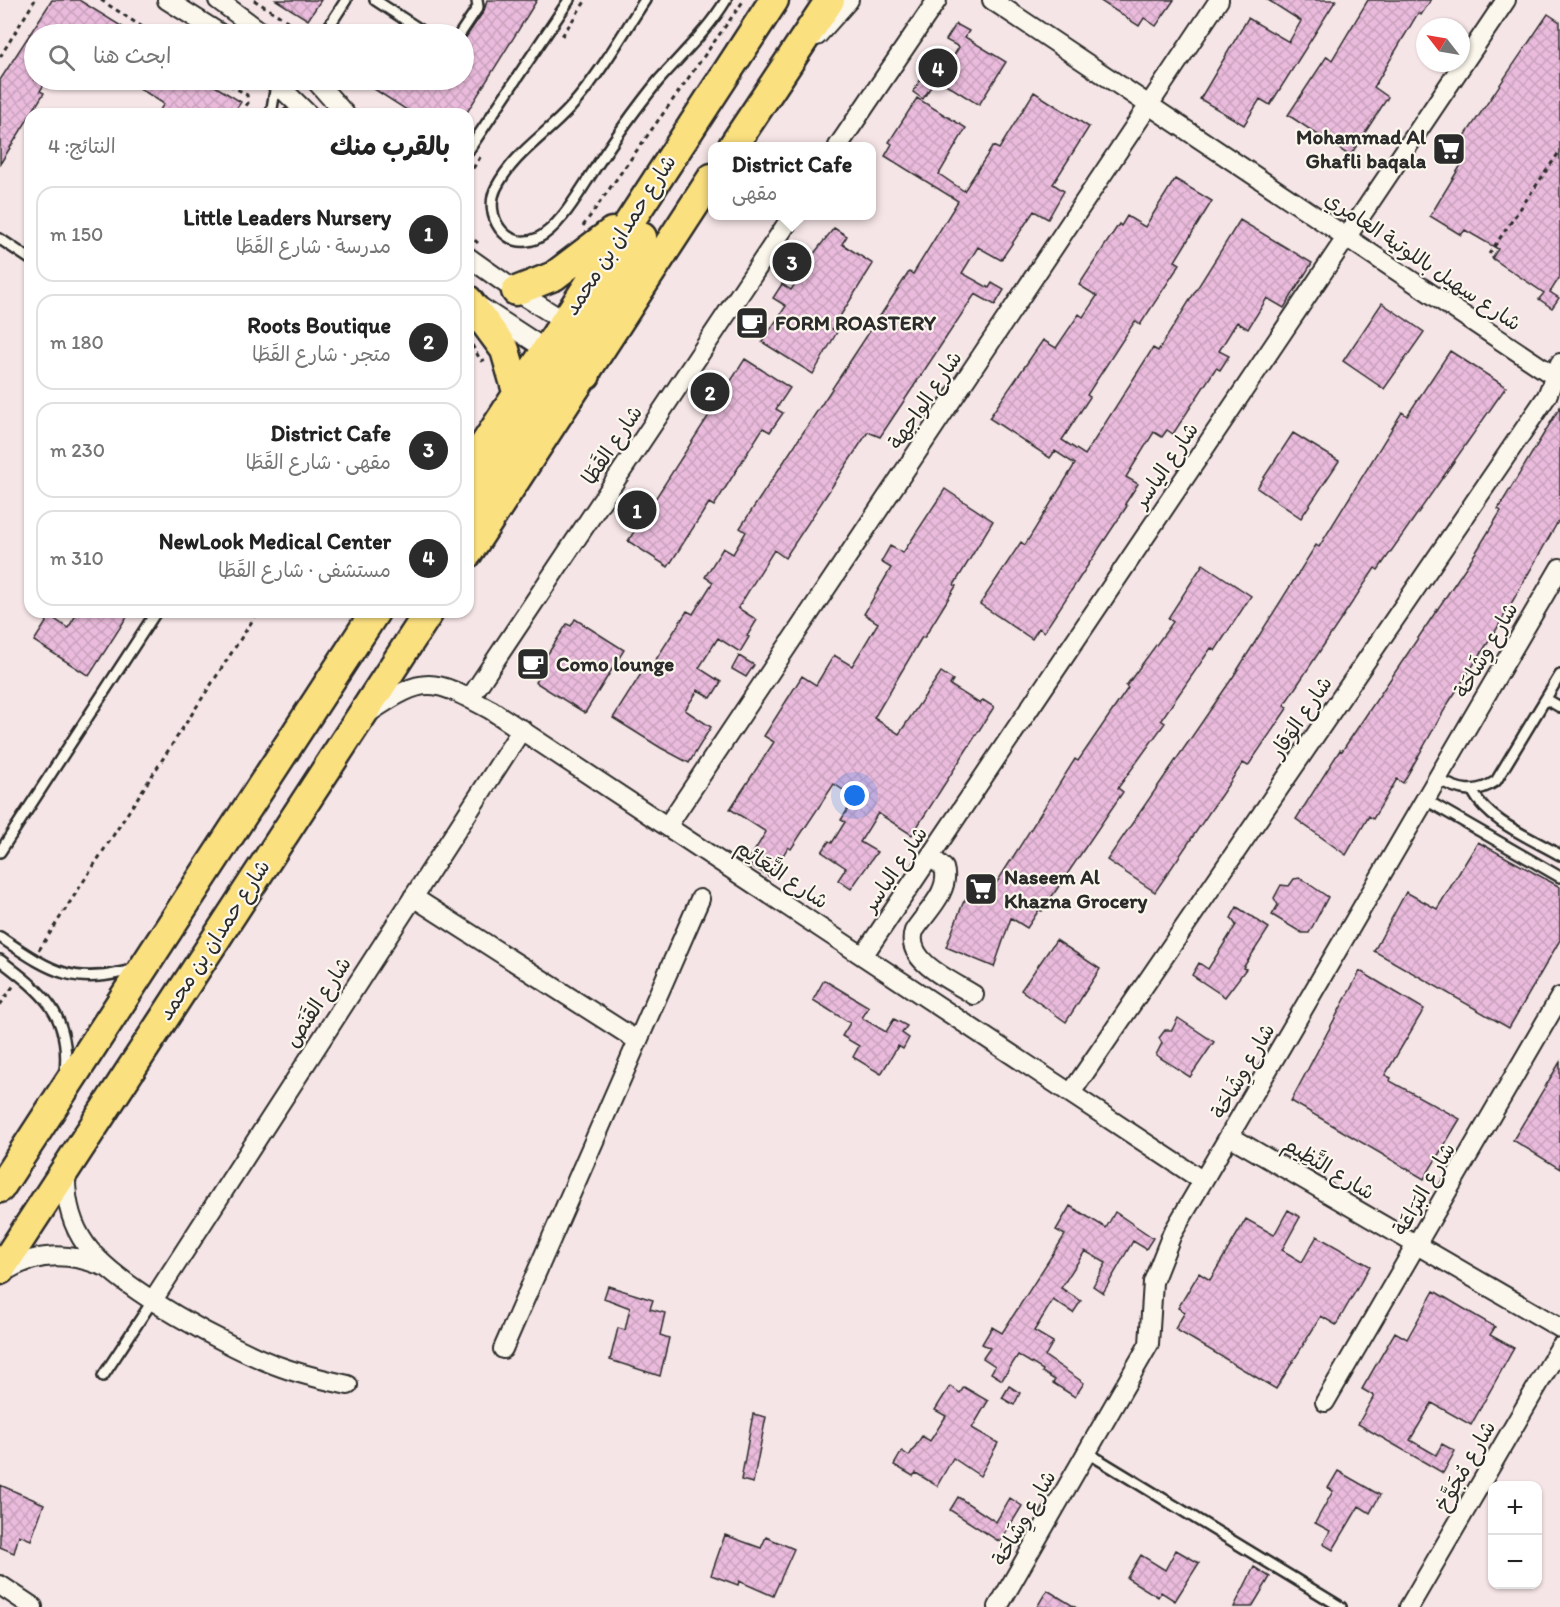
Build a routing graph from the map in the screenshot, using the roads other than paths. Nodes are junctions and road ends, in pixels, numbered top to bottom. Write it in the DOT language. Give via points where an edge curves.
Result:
graph roads {
  1 [pos="167,0"];
  2 [pos="218,0"];
  3 [pos="346,0"];
  4 [pos="375,0"];
  5 [pos="477,0"];
  6 [pos="569,0"];
  7 [pos="645,0"];
  8 [pos="726,0"];
  9 [pos="774,0"];
  10 [pos="830,0"];
  11 [pos="849,0"];
  12 [pos="937,0"];
  13 [pos="992,0"];
  14 [pos="1219,0"];
  15 [pos="1506,0"];
  16 [pos="205,24"];
  17 [pos="250,24"];
  18 [pos="330,24"];
  19 [pos="412,24"];
  20 [pos="467,24"];
  21 [pos="794,53"];
  22 [pos="275,90"];
  23 [pos="284,90"];
  24 [pos="325,90"];
  25 [pos="1151,105"];
  26 [pos="274,108"];
  27 [pos="302,108"];
  28 [pos="340,108"];
  29 [pos="701,111"];
  30 [pos="474,142"];
  31 [pos="736,142"];
  32 [pos="841,142"];
  33 [pos="708,183"];
  34 [pos="635,213"];
  35 [pos="789,220"];
  36 [pos="1347,237"];
  37 [pos="0,239"];
  38 [pos="24,255"];
  39 [pos="474,261"];
  40 [pos="516,291"];
  41 [pos="474,303"];
  42 [pos="474,307"];
  43 [pos="583,334"];
  44 [pos="566,362"];
  45 [pos="1558,373"];
  46 [pos="518,395"];
  47 [pos="474,461"];
  48 [pos="474,507"];
  49 [pos="474,541"];
  50 [pos="1560,568"];
  51 [pos="152,618"];
  52 [pos="371,618"];
  53 [pos="425,618"];
  54 [pos="1560,675"];
  55 [pos="470,699"];
  56 [pos="1546,699"];
  57 [pos="1560,707"];
  58 [pos="356,722"];
  59 [pos="522,729"];
  60 [pos="1438,779"];
  61 [pos="1473,792"];
  62 [pos="1426,800"];
  63 [pos="668,825"];
  64 [pos="0,852"];
  65 [pos="1560,855"];
  66 [pos="930,856"];
  67 [pos="1560,877"];
  68 [pos="413,897"];
  69 [pos="700,899"];
  70 [pos="0,937"];
  71 [pos="863,956"];
  72 [pos="0,960"];
  73 [pos="143,966"];
  74 [pos="974,995"];
  75 [pos="1560,997"];
  76 [pos="638,1041"];
  77 [pos="1071,1093"];
  78 [pos="63,1094"];
  79 [pos="1231,1137"];
  80 [pos="66,1167"];
  81 [pos="1203,1181"];
  82 [pos="0,1188"];
  83 [pos="1416,1246"];
  84 [pos="107,1268"];
  85 [pos="0,1270"];
  86 [pos="0,1275"];
  87 [pos="153,1300"];
  88 [pos="1560,1328"];
  89 [pos="1560,1347"];
  90 [pos="503,1349"];
  91 [pos="103,1376"];
  92 [pos="348,1384"];
  93 [pos="1325,1402"];
  94 [pos="1088,1453"];
  95 [pos="0,1585"];
  96 [pos="33,1607"];
  97 [pos="998,1607"];
  98 [pos="1341,1607"];
  99 [pos="1409,1607"];
  1 -- 16 [label="street"];
  2 -- 17 [label="street"];
  3 -- 18 [label="lane"];
  4 -- 19 [label="lane"];
  5 -- 20 [label="lane" via="478,7"];
  6 -- 30 [label="lane"];
  7 -- 8 [label="lane" via="572,107 525,150 496,187 491,203 493,220 504,234 520,240 537,238 551,227 642,102"];
  9 -- 29 [label="main road, شارع حمدان بن محمد"];
  10 -- 21 [label="main road"];
  11 -- 21 [label="street" via="828,26"];
  12 -- 32 [label="street"];
  13 -- 25 [label="street, شارع سهيل باللوتية العامري"];
  14 -- 25 [label="street, شارع الواجهة"];
  15 -- 36 [label="street, شارع الياسر"];
  21 -- 31 [label="main road"];
  22 -- 26 [label="lane"];
  23 -- 27 [label="street"];
  24 -- 28 [label="street"];
  25 -- 36 [label="street, شارع سهيل باللوتية العامري"];
  25 -- 63 [label="street, شارع الواجهة"];
  29 -- 34 [label="main road, شارع حمدان بن محمد"];
  29 -- 43 [label="main road" via="702,133 693,154"];
  33 -- 43 [label="main road, شارع حمدان بن محمد"];
  34 -- 40 [label="main road" via="570,266"];
  34 -- 43 [label="main road, شارع حمدان بن محمد"];
  35 -- 55 [label="street, شارع القَطَا"];
  36 -- 45 [label="street, شارع سهيل باللوتية العامري"];
  36 -- 66 [label="street, شارع الياسر"];
  37 -- 38 [label="lane"];
  39 -- 40 [label="street"];
  40 -- 43 [label="street"];
  41 -- 44 [label="street"];
  42 -- 46 [label="main road" via="505,350"];
  43 -- 44 [label="main road, شارع حمدان بن محمد"];
  43 -- 44 [label="main road, شارع حمدان بن محمد"];
  44 -- 46 [label="main road, شارع حمدان بن محمد"];
  44 -- 48 [label="main road"];
  44 -- 49 [label="main road, شارع حمدان بن محمد"];
  45 -- 77 [label="street, شارع الوَقار" via="1547,396"];
  46 -- 47 [label="main road, شارع حمدان بن محمد"];
  50 -- 60 [label="street, شارع وِشَاحَة"];
  51 -- 64 [label="lane"];
  52 -- 73 [label="main road"];
  53 -- 58 [label="main road, شارع حمدان بن محمد"];
  54 -- 56 [label="lane"];
  55 -- 58 [label="street, شارع النَّعَائِم" via="436,684 420,684 405,689"];
  55 -- 59 [label="street, شارع النَّعَائِم"];
  56 -- 57 [label="lane"];
  56 -- 61 [label="lane" via="1504,771 1485,789"];
  58 -- 80 [label="main road, شارع حمدان بن محمد"];
  59 -- 63 [label="street, شارع النَّعَائِم"];
  59 -- 68 [label="street, شارع القَنَص"];
  60 -- 61 [label="lane"];
  60 -- 62 [label="street, شارع وِشَاحَة"];
  61 -- 65 [label="lane" via="1495,816"];
  62 -- 67 [label="lane"];
  62 -- 79 [label="street, شارع وِشَاحَة"];
  63 -- 71 [label="street, شارع النَّعَائِم"];
  66 -- 71 [label="street, شارع الياسر"];
  66 -- 74 [label="street" via="944,868 946,880 914,931 914,952"];
  68 -- 76 [label="street"];
  68 -- 87 [label="street, شارع القَنَص"];
  69 -- 76 [label="street"];
  70 -- 73 [label="lane" via="56,971 81,977 112,976"];
  71 -- 77 [label="street, شارع النَّعَائِم"];
  72 -- 78 [label="lane" via="49,1003 62,1028 67,1056"];
  73 -- 78 [label="main road"];
  75 -- 83 [label="street, شارع البَرَاعَة"];
  76 -- 90 [label="street"];
  77 -- 81 [label="street, شارع النَّعَائِم"];
  78 -- 82 [label="main road"];
  79 -- 81 [label="street, شارع وِشَاحَة"];
  79 -- 83 [label="street, شارع النَّظِيم"];
  80 -- 84 [label="street" via="67,1199 77,1230"];
  80 -- 85 [label="main road, شارع حمدان بن محمد"];
  81 -- 94 [label="street, شارع وِشَاحَة" via="1161,1257 1154,1282 1149,1344"];
  83 -- 88 [label="street, شارع النَّظِيم"];
  83 -- 93 [label="street, شارع البَرَاعَة"];
  84 -- 86 [label="street" via="68,1256 48,1256 28,1260"];
  84 -- 87 [label="street"];
  87 -- 91 [label="lane, شارع القَنَص"];
  87 -- 92 [label="street" via="279,1367"];
  89 -- 99 [label="street, شارع مُجَوَّخ"];
  94 -- 97 [label="street, شارع وِشَاحَة"];
  94 -- 98 [label="lane"];
  95 -- 96 [label="street"];
}
